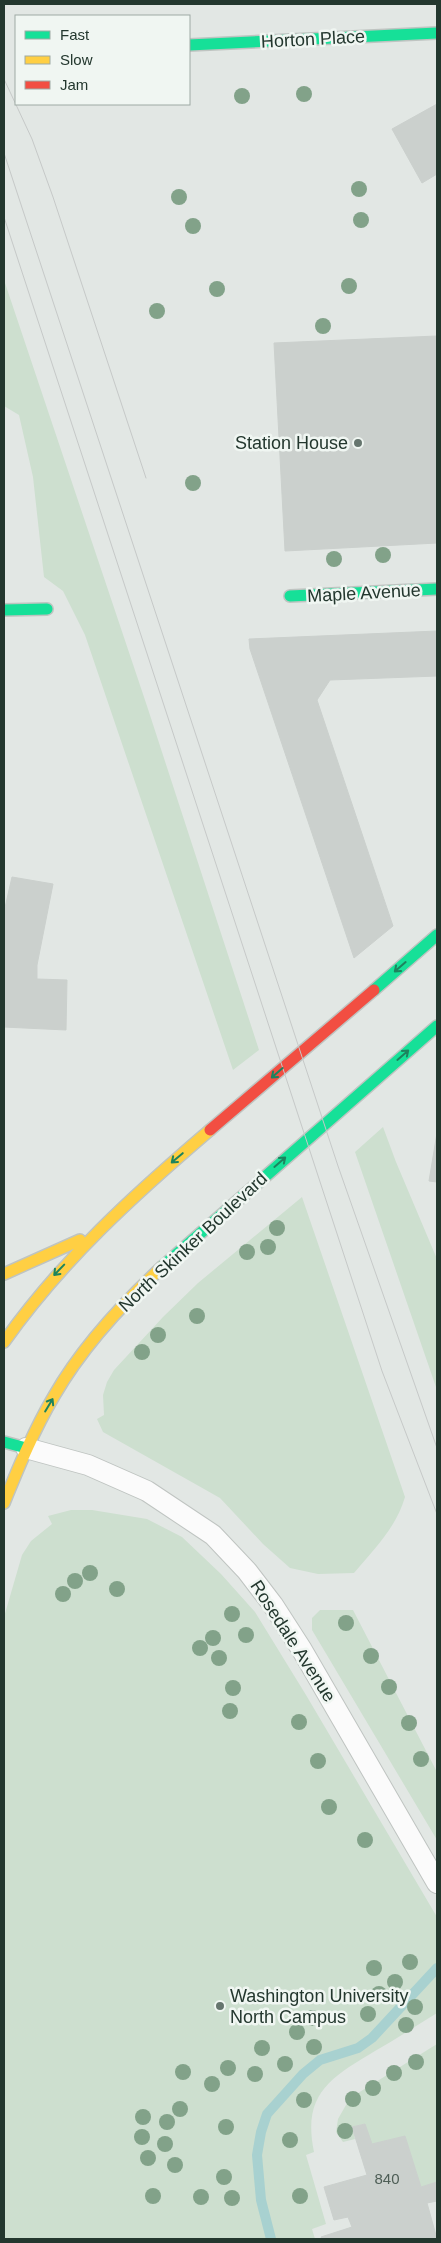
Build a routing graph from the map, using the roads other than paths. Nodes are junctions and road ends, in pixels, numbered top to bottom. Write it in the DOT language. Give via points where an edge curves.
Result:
graph roads {
  1 [pos="437,33"];
  2 [pos="190,45"];
  3 [pos="437,589"];
  4 [pos="290,596"];
  5 [pos="47,609"];
  6 [pos="4,610"];
  7 [pos="437,935"];
  8 [pos="437,1026"];
  9 [pos="97,1231"];
  10 [pos="4,1274"];
  11 [pos="4,1342"];
  12 [pos="4,1442"];
  13 [pos="26,1448"];
  14 [pos="4,1503"];
  15 [pos="437,1883"];
  1 -- 2 [label="main road, Horton Place"];
  3 -- 4 [label="main road, Maple Avenue"];
  5 -- 6 [label="main road"];
  7 -- 9 [label="main road, one-way" via="148,1182"];
  13 -- 8 [label="main road, North Skinker Boulevard, one-way" via="75,1363 116,1313 195,1236"];
  9 -- 10 [label="main road"];
  9 -- 11 [label="main road, one-way" via="52,1278"];
  12 -- 13 [label="main road"];
  13 -- 14 [label="main road, North Skinker Boulevard"];
  13 -- 15 [label="lane, Rosedale Avenue" via="88,1465 147,1491 220,1542 278,1612"];
}
